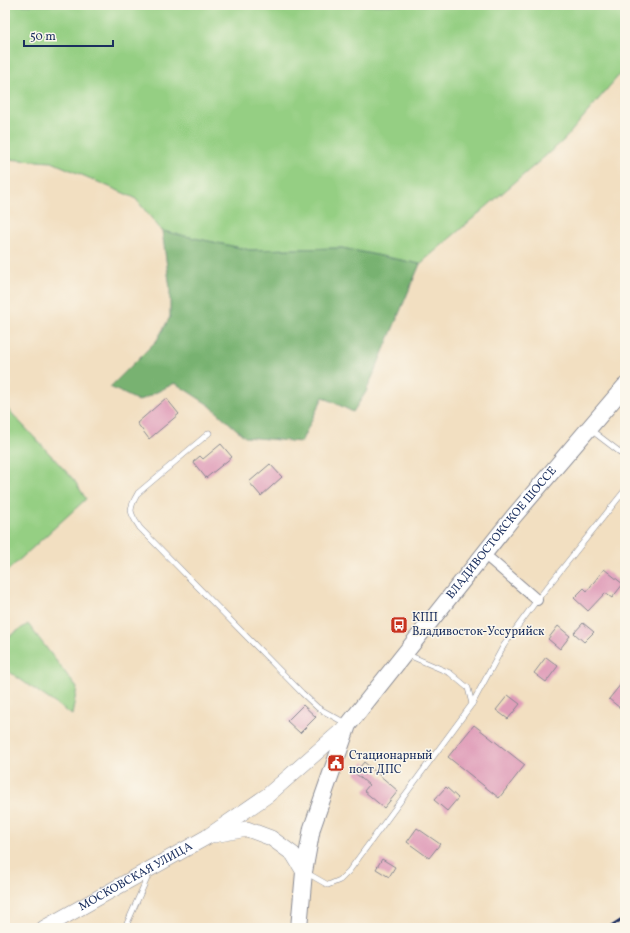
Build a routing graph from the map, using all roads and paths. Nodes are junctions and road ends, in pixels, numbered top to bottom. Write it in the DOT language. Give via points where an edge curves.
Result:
graph roads {
  1 [pos="625,386"];
  2 [pos="589,429"];
  3 [pos="209,433"];
  4 [pos="625,456"];
  5 [pos="625,490"];
  6 [pos="484,554"];
  7 [pos="537,600"];
  8 [pos="405,653"];
  9 [pos="472,704"];
  10 [pos="348,725"];
  11 [pos="207,836"];
  12 [pos="153,867"];
  13 [pos="304,872"];
  14 [pos="44,928"];
  15 [pos="125,928"];
  16 [pos="299,928"];
  1 -- 2 [label="highway, ВЛАДИВОСТОКСКОЕ ШОССЕ"];
  2 -- 4 [label="lane"];
  2 -- 6 [label="highway, ВЛАДИВОСТОКСКОЕ ШОССЕ"];
  3 -- 10 [label="lane" via="138,493 131,505 132,516 140,528 302,693 318,708"];
  5 -- 7 [label="lane"];
  6 -- 7 [label="street"];
  6 -- 8 [label="highway, ВЛАДИВОСТОКСКОЕ ШОССЕ"];
  7 -- 9 [label="lane" via="504,645"];
  8 -- 9 [label="lane" via="450,673 468,688"];
  8 -- 10 [label="highway, ВЛАДИВОСТОКСКОЕ ШОССЕ"];
  9 -- 13 [label="lane" via="340,880 328,885"];
  10 -- 11 [label="main road, МОСКОВСКАЯ УЛИЦА" via="268,795"];
  10 -- 13 [label="highway, ВЛАДИВОСТОКСКОЕ ШОССЕ" via="312,828"];
  11 -- 12 [label="main road, МОСКОВСКАЯ УЛИЦА"];
  11 -- 13 [label="main road, МОСКОВСКАЯ УЛИЦА" via="247,829 271,838 293,854"];
  12 -- 14 [label="main road, МОСКОВСКАЯ УЛИЦА"];
  12 -- 15 [label="lane"];
  13 -- 16 [label="highway, ВЛАДИВОСТОКСКОЕ ШОССЕ"];
}
